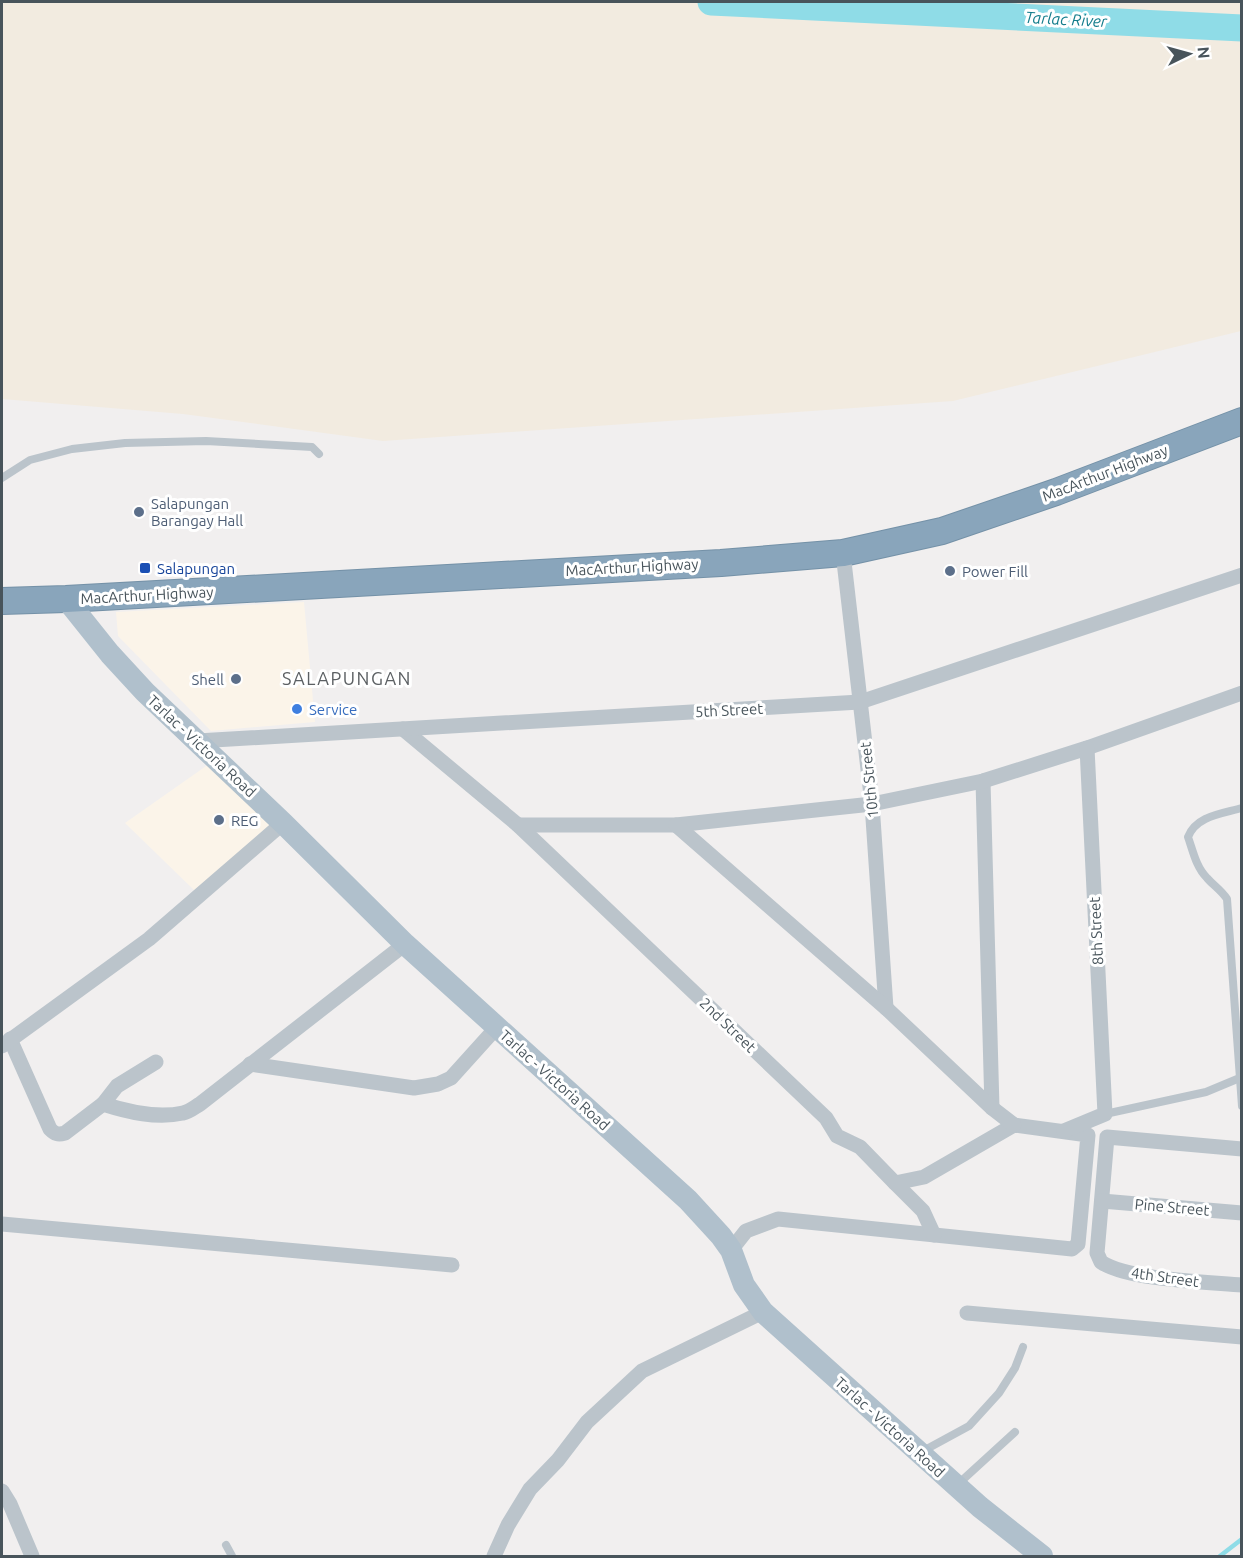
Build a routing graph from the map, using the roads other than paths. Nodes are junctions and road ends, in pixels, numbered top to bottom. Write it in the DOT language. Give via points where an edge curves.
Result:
graph roads {
  1 [pos="1242,421"];
  2 [pos="319,454"];
  3 [pos="2,478"];
  4 [pos="843,553"];
  5 [pos="1242,575"];
  6 [pos="66,599"];
  7 [pos="2,601"];
  8 [pos="1242,693"];
  9 [pos="860,702"];
  10 [pos="403,729"];
  11 [pos="196,741"];
  12 [pos="1087,748"];
  13 [pos="983,781"];
  14 [pos="872,804"];
  15 [pos="1242,808"];
  16 [pos="283,822"];
  17 [pos="518,825"];
  18 [pos="676,825"];
  19 [pos="405,944"];
  20 [pos="886,1008"];
  21 [pos="497,1027"];
  22 [pos="6,1042"];
  23 [pos="156,1062"];
  24 [pos="250,1064"];
  25 [pos="1240,1078"];
  26 [pos="103,1104"];
  27 [pos="1242,1106"];
  28 [pos="992,1108"];
  29 [pos="1105,1114"];
  30 [pos="1014,1125"];
  31 [pos="1062,1131"];
  32 [pos="1242,1149"];
  33 [pos="895,1183"];
  34 [pos="1102,1201"];
  35 [pos="1242,1214"];
  36 [pos="2,1224"];
  37 [pos="934,1235"];
  38 [pos="731,1250"];
  39 [pos="452,1265"];
  40 [pos="1242,1285"];
  41 [pos="763,1312"];
  42 [pos="967,1313"];
  43 [pos="1242,1337"];
  44 [pos="1023,1347"];
  45 [pos="1015,1432"];
  46 [pos="920,1454"];
  47 [pos="956,1486"];
  48 [pos="2,1491"];
  49 [pos="226,1545"];
  50 [pos="32,1557"];
  51 [pos="232,1557"];
  52 [pos="494,1557"];
  53 [pos="1042,1557"];
  1 -- 4 [label="highway, MacArthur Highway" via="942,531"];
  2 -- 3 [label="lane" via="312,447 206,441 125,443 72,449 30,460"];
  4 -- 6 [label="highway, MacArthur Highway"];
  4 -- 9 [label="street, 10th Street"];
  5 -- 9 [label="street, 5th Street"];
  6 -- 7 [label="highway, MacArthur Highway"];
  6 -- 11 [label="main road, Tarlac - Victoria Road" via="129,676"];
  8 -- 12 [label="street"];
  9 -- 10 [label="street, 5th Street"];
  9 -- 14 [label="street, 10th Street"];
  10 -- 11 [label="street, 5th Street"];
  10 -- 17 [label="street, 2nd Street"];
  11 -- 16 [label="main road, Tarlac - Victoria Road"];
  12 -- 13 [label="street"];
  12 -- 29 [label="street, 8th Street"];
  13 -- 14 [label="street"];
  13 -- 28 [label="street"];
  14 -- 18 [label="street"];
  14 -- 20 [label="street, 10th Street"];
  15 -- 25 [label="lane" via="1203,819 1192,826 1188,837 1198,866 1227,899"];
  16 -- 19 [label="main road, Tarlac - Victoria Road"];
  16 -- 22 [label="street" via="149,939"];
  17 -- 18 [label="street"];
  17 -- 33 [label="street, 2nd Street" via="826,1118 837,1136 861,1147"];
  18 -- 20 [label="street"];
  19 -- 21 [label="main road, Tarlac - Victoria Road"];
  19 -- 24 [label="street"];
  20 -- 28 [label="street"];
  21 -- 24 [label="street" via="451,1078 414,1088"];
  21 -- 38 [label="main road, Tarlac - Victoria Road" via="688,1200"];
  22 -- 26 [label="street" via="55,1133 65,1132"];
  23 -- 26 [label="street" via="117,1086"];
  24 -- 26 [label="street" via="185,1113 147,1114"];
  25 -- 27 [label="lane"];
  25 -- 29 [label="lane" via="1206,1092"];
  28 -- 30 [label="street"];
  29 -- 31 [label="street"];
  30 -- 31 [label="street"];
  30 -- 33 [label="street" via="924,1177"];
  31 -- 37 [label="street" via="1088,1135 1078,1244 1072,1249"];
  32 -- 34 [label="street" via="1107,1137"];
  33 -- 37 [label="street, 2nd Street" via="923,1211"];
  34 -- 35 [label="street, Pine Street"];
  34 -- 40 [label="street, 4th Street" via="1097,1253 1101,1262 1159,1278"];
  36 -- 39 [label="street"];
  37 -- 38 [label="street" via="778,1219 746,1231"];
  38 -- 41 [label="main road, Tarlac - Victoria Road" via="744,1285"];
  41 -- 46 [label="main road, Tarlac - Victoria Road"];
  41 -- 52 [label="street" via="642,1371 587,1422 530,1489"];
  42 -- 43 [label="street"];
  44 -- 46 [label="lane" via="999,1393 969,1426"];
  45 -- 47 [label="lane"];
  46 -- 47 [label="main road, Tarlac - Victoria Road"];
  47 -- 53 [label="main road, Tarlac - Victoria Road"];
  48 -- 50 [label="street"];
  49 -- 51 [label="lane"];
}
